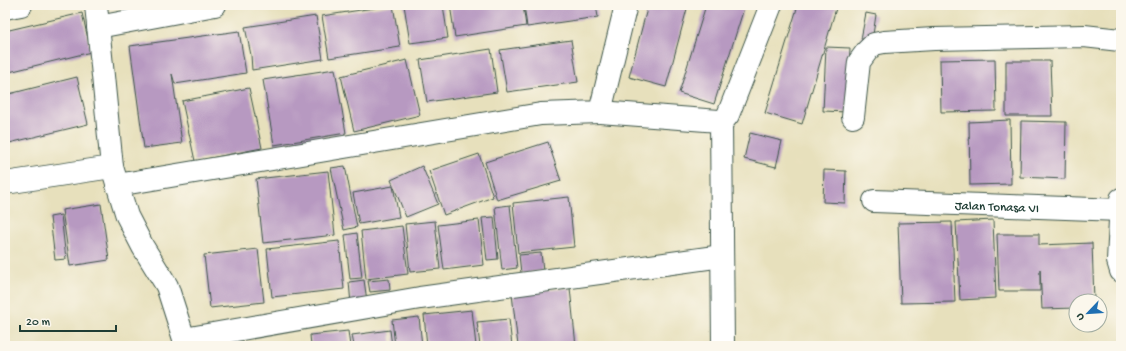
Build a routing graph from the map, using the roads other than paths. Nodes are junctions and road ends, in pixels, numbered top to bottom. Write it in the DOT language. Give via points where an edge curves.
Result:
graph roads {
  1 [pos="20,5"];
  2 [pos="96,5"];
  3 [pos="215,5"];
  4 [pos="626,5"];
  5 [pos="771,5"];
  6 [pos="5,8"];
  7 [pos="98,27"];
  8 [pos="1121,41"];
  9 [pos="600,112"];
  10 [pos="853,117"];
  11 [pos="721,121"];
  12 [pos="115,176"];
  13 [pos="5,183"];
  14 [pos="874,201"];
  15 [pos="1120,204"];
  16 [pos="722,256"];
  17 [pos="1121,271"];
  18 [pos="184,343"];
  19 [pos="723,346"];
  1 -- 6 [label="street"];
  2 -- 7 [label="street"];
  3 -- 7 [label="street"];
  4 -- 9 [label="street"];
  5 -- 11 [label="street" via="728,115"];
  7 -- 12 [label="street"];
  8 -- 10 [label="street" via="1084,36 934,39 874,44 859,62"];
  9 -- 11 [label="street"];
  9 -- 12 [label="street" via="541,114"];
  11 -- 16 [label="street"];
  12 -- 13 [label="street"];
  12 -- 18 [label="street" via="127,216 167,286"];
  14 -- 15 [label="street, Jalan Tonasa VI"];
  15 -- 17 [label="street" via="1118,261"];
  16 -- 18 [label="street" via="420,298"];
  16 -- 19 [label="street"];
}
